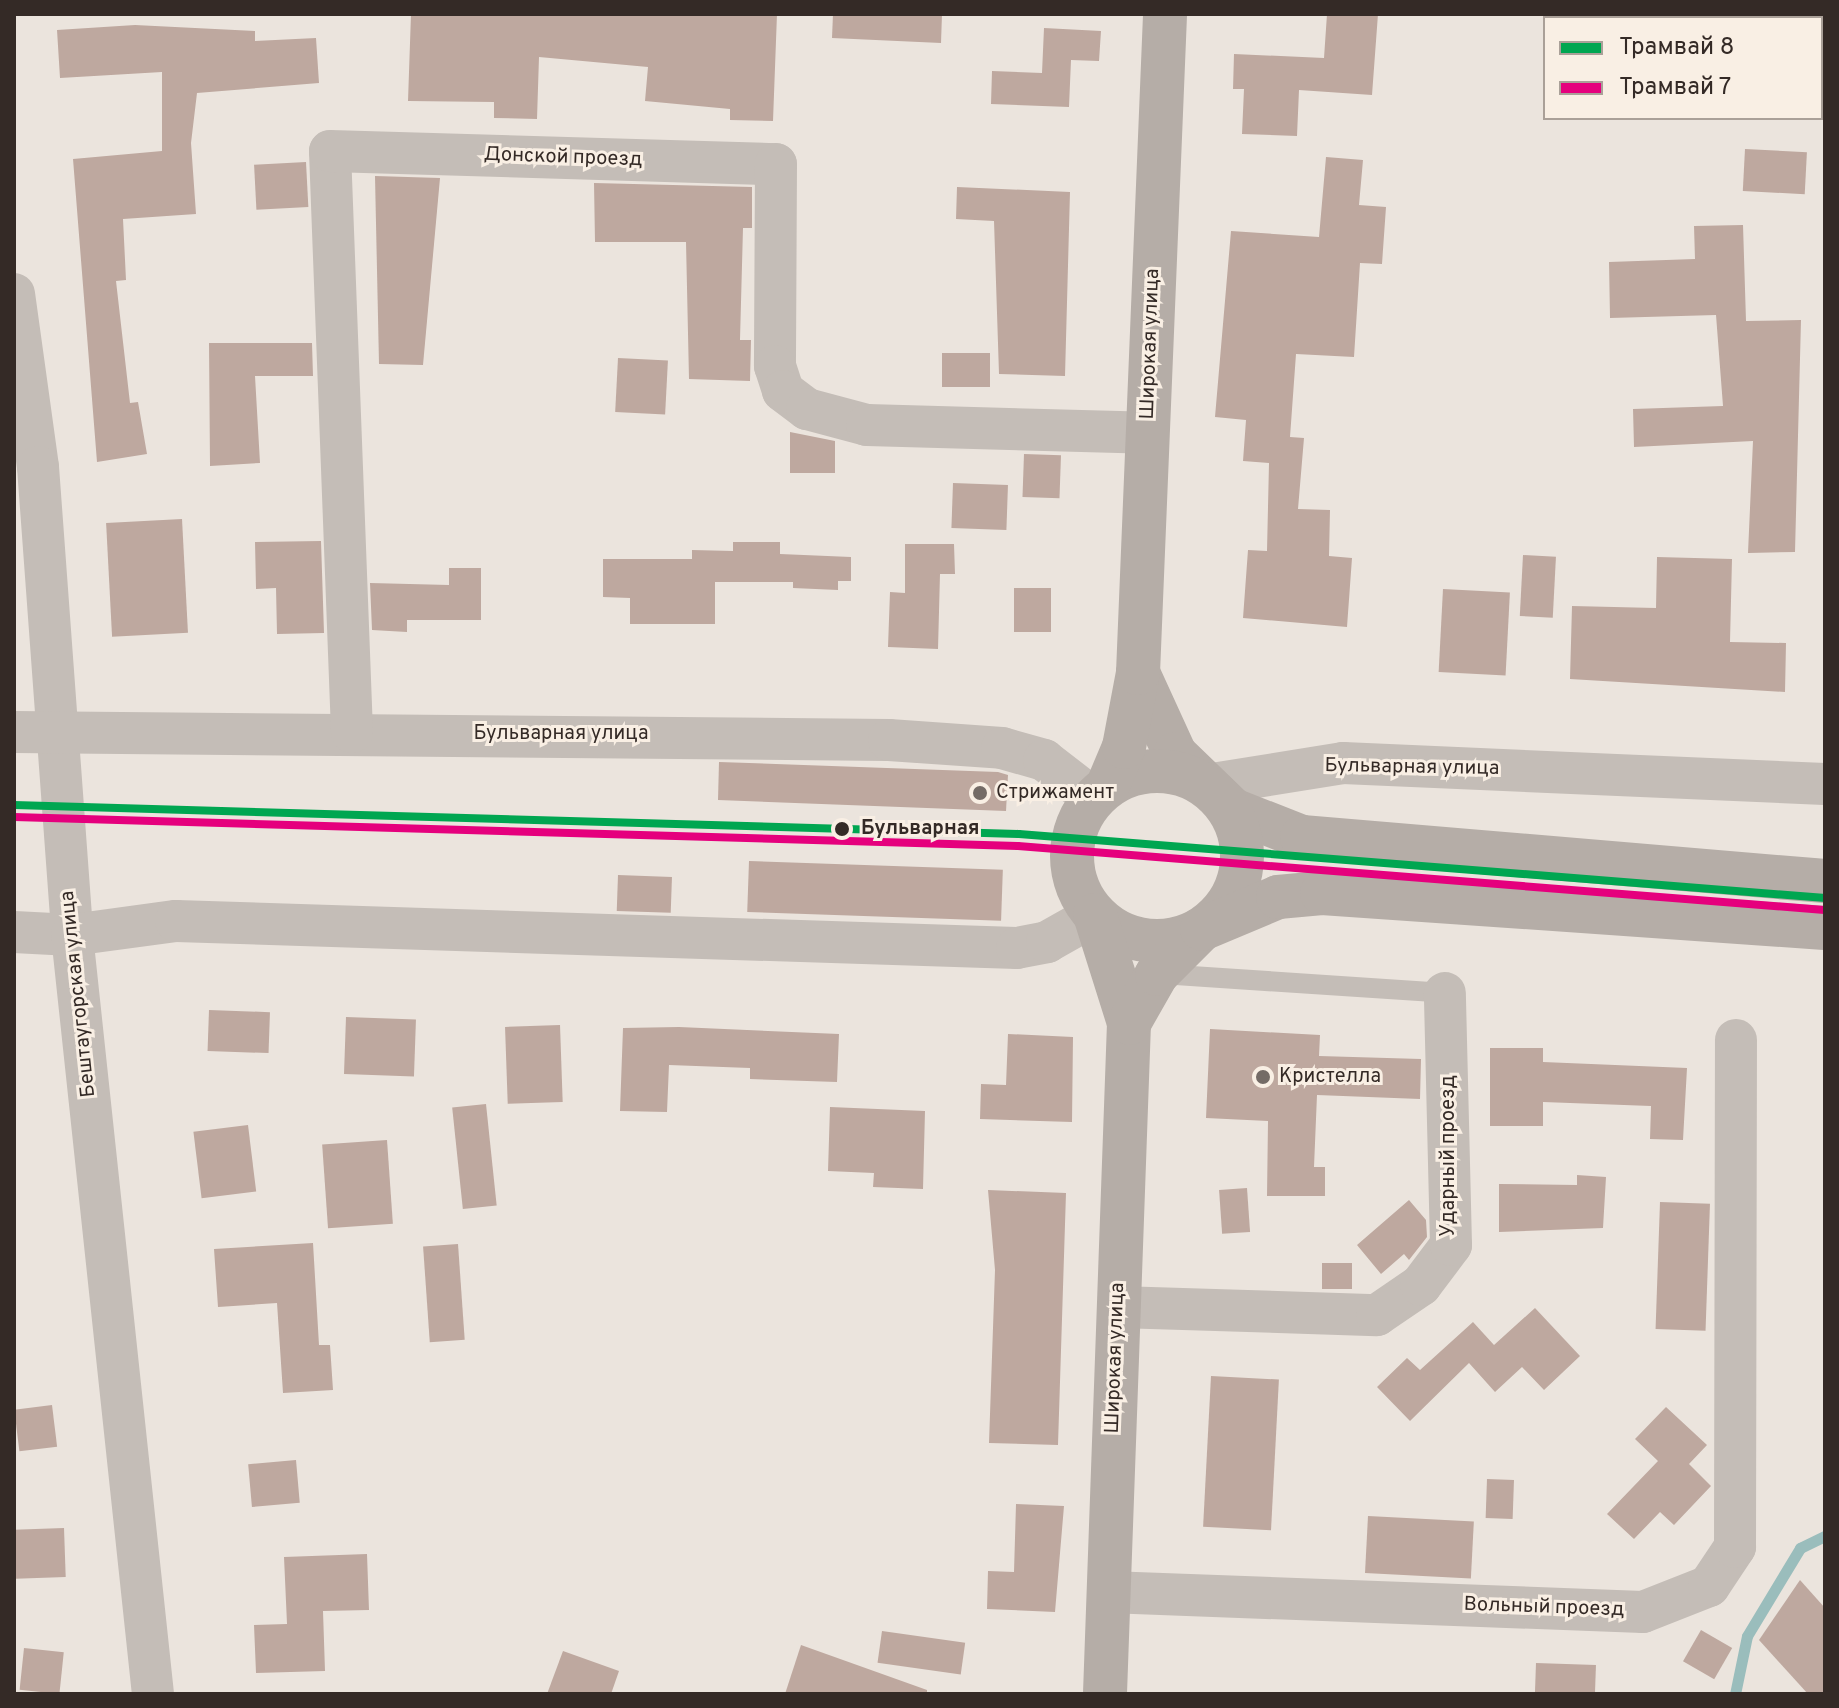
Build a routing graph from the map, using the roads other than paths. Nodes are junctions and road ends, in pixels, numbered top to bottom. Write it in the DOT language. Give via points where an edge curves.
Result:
graph roads {
  1 [pos="1165,14"];
  2 [pos="14,294"];
  3 [pos="1147,433"];
  4 [pos="1138,673"];
  5 [pos="14,732"];
  6 [pos="352,732"];
  7 [pos="58,736"];
  8 [pos="1825,784"];
  9 [pos="1206,785"];
  10 [pos="1100,792"];
  11 [pos="1825,881"];
  12 [pos="1095,915"];
  13 [pos="1825,928"];
  14 [pos="1202,929"];
  15 [pos="14,932"];
  16 [pos="72,935"];
  17 [pos="1157,974"];
  18 [pos="1445,993"];
  19 [pos="1129,1023"];
  20 [pos="1736,1040"];
  21 [pos="1118,1307"];
  22 [pos="1108,1592"];
  23 [pos="153,1694"];
  24 [pos="1105,1694"];
  1 -- 3 [label="main road, Широкая улица"];
  2 -- 7 [label="street, Бештаугорская улица" via="38,467"];
  3 -- 4 [label="main road, Широкая улица"];
  3 -- 6 [label="street, Донской проезд" via="867,425 807,409 783,391 775,366 776,164 330,151"];
  4 -- 9 [label="main road, Широкая улица" via="1156,723"];
  4 -- 10 [label="main road, Широкая улица" via="1124,747"];
  5 -- 7 [label="street, Бульварная улица"];
  6 -- 7 [label="street, Бульварная улица"];
  6 -- 10 [label="street, Бульварная улица" via="740,735 1002,748 1044,760"];
  7 -- 16 [label="street, Бештаугорская улица"];
  8 -- 9 [label="street, Бульварная улица" via="1343,763"];
  9 -- 10 [label="main road" via="1157,770"];
  9 -- 11 [label="main road" via="1261,824 1329,841"];
  9 -- 14 [label="main road" via="1226,804 1243,858 1238,886"];
  10 -- 12 [label="main road" via="1079,820 1072,860"];
  12 -- 14 [label="main road" via="1135,938 1181,938"];
  12 -- 16 [label="street" via="1047,942 1017,948 176,921"];
  12 -- 19 [label="main road, Широкая улица"];
  13 -- 14 [label="main road" via="1322,893 1278,897"];
  14 -- 17 [label="main road, Широкая улица"];
  15 -- 16 [label="street"];
  16 -- 23 [label="street, Бештаугорская улица"];
  17 -- 18 [label="lane"];
  17 -- 19 [label="main road, Широкая улица"];
  18 -- 21 [label="street, Ударный проезд" via="1451,1245 1421,1285 1377,1315"];
  19 -- 21 [label="main road, Широкая улица"];
  20 -- 22 [label="street, Вольный проезд" via="1735,1547 1709,1586 1643,1612"];
  21 -- 22 [label="main road, Широкая улица"];
  22 -- 24 [label="main road, Широкая улица"];
}
